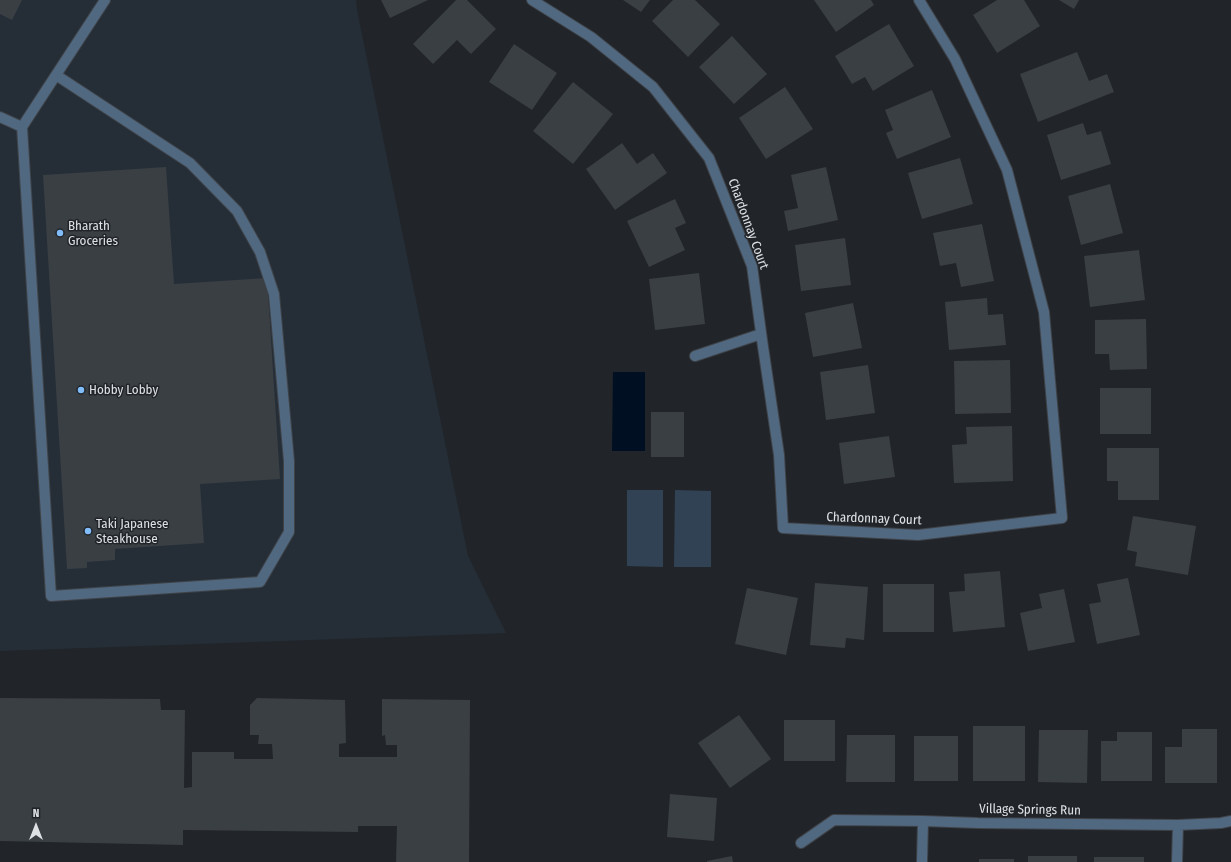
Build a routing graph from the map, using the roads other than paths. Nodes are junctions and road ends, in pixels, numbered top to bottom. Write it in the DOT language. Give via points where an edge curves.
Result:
graph roads {
  1 [pos="105,0"];
  2 [pos="532,0"];
  3 [pos="918,0"];
  4 [pos="56,75"];
  5 [pos="0,117"];
  6 [pos="22,127"];
  7 [pos="761,334"];
  8 [pos="695,356"];
  9 [pos="924,821"];
  10 [pos="1231,821"];
  11 [pos="1178,825"];
  12 [pos="801,843"];
  13 [pos="922,862"];
  14 [pos="1177,862"];
  1 -- 4 [label="street"];
  2 -- 7 [label="street, Chardonnay Court" via="591,38 653,87 709,158 752,266"];
  3 -- 7 [label="street, Chardonnay Court" via="955,60 1007,170 1044,312 1062,518 918,535 783,528 779,455"];
  4 -- 6 [label="street"];
  4 -- 6 [label="street" via="190,163 237,211 260,252 274,294 289,461 289,532 260,582 51,596"];
  5 -- 6 [label="street"];
  7 -- 8 [label="street"];
  9 -- 11 [label="street, Village Springs Run"];
  9 -- 12 [label="street, Village Springs Run" via="834,820"];
  9 -- 13 [label="street"];
  10 -- 11 [label="street, Village Springs Run"];
  11 -- 14 [label="street"];
}
